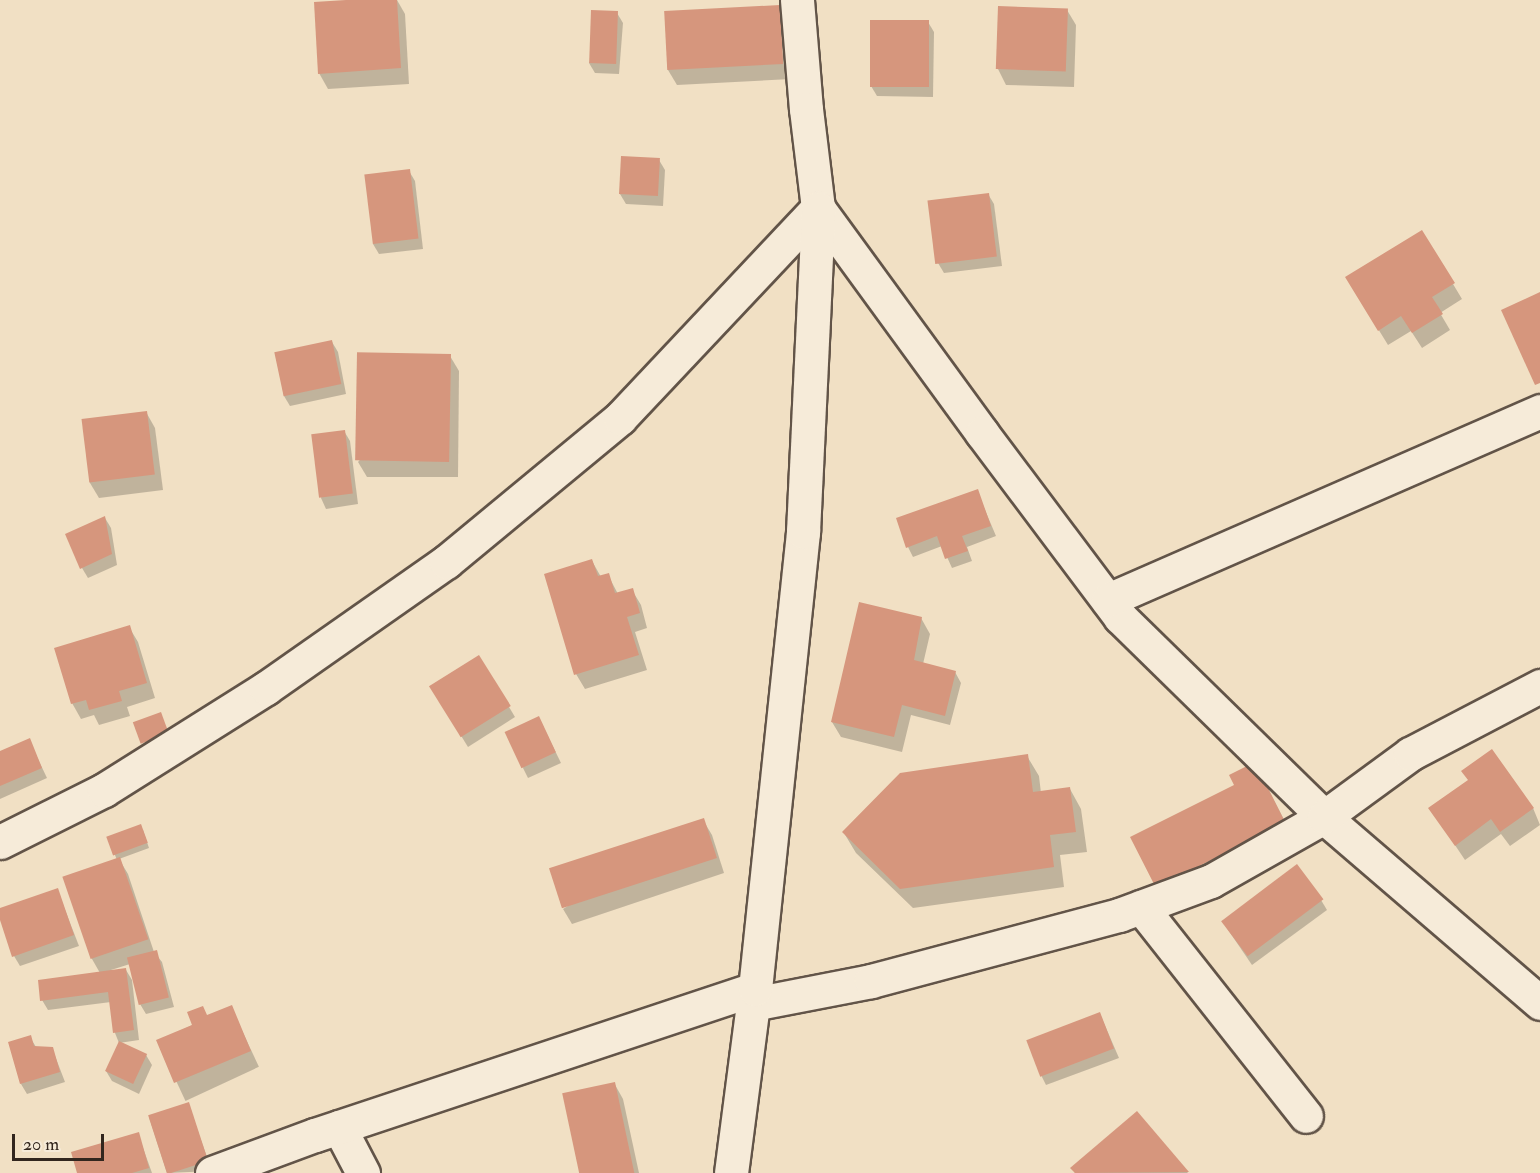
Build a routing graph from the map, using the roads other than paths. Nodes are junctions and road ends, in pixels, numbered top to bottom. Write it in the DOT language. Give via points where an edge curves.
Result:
graph roads {
  1 [pos="797,0"];
  2 [pos="819,207"];
  3 [pos="1540,411"];
  4 [pos="1108,600"];
  5 [pos="1540,686"];
  6 [pos="1324,817"];
  7 [pos="0,842"];
  8 [pos="1141,907"];
  9 [pos="754,996"];
  10 [pos="1540,1003"];
  11 [pos="1306,1116"];
  12 [pos="339,1127"];
  13 [pos="212,1173"];
  14 [pos="363,1173"];
  15 [pos="731,1173"];
  1 -- 2 [label="street"];
  2 -- 4 [label="street"];
  2 -- 7 [label="street" via="620,418 446,562 266,688 135,771"];
  2 -- 9 [label="street" via="803,532"];
  3 -- 4 [label="street"];
  4 -- 6 [label="street" via="1120,617"];
  5 -- 6 [label="street" via="1410,753"];
  6 -- 8 [label="street" via="1211,881"];
  6 -- 10 [label="street"];
  8 -- 9 [label="street" via="871,981"];
  8 -- 11 [label="street"];
  9 -- 12 [label="street"];
  9 -- 15 [label="street"];
  12 -- 13 [label="street"];
  12 -- 14 [label="street"];
}
